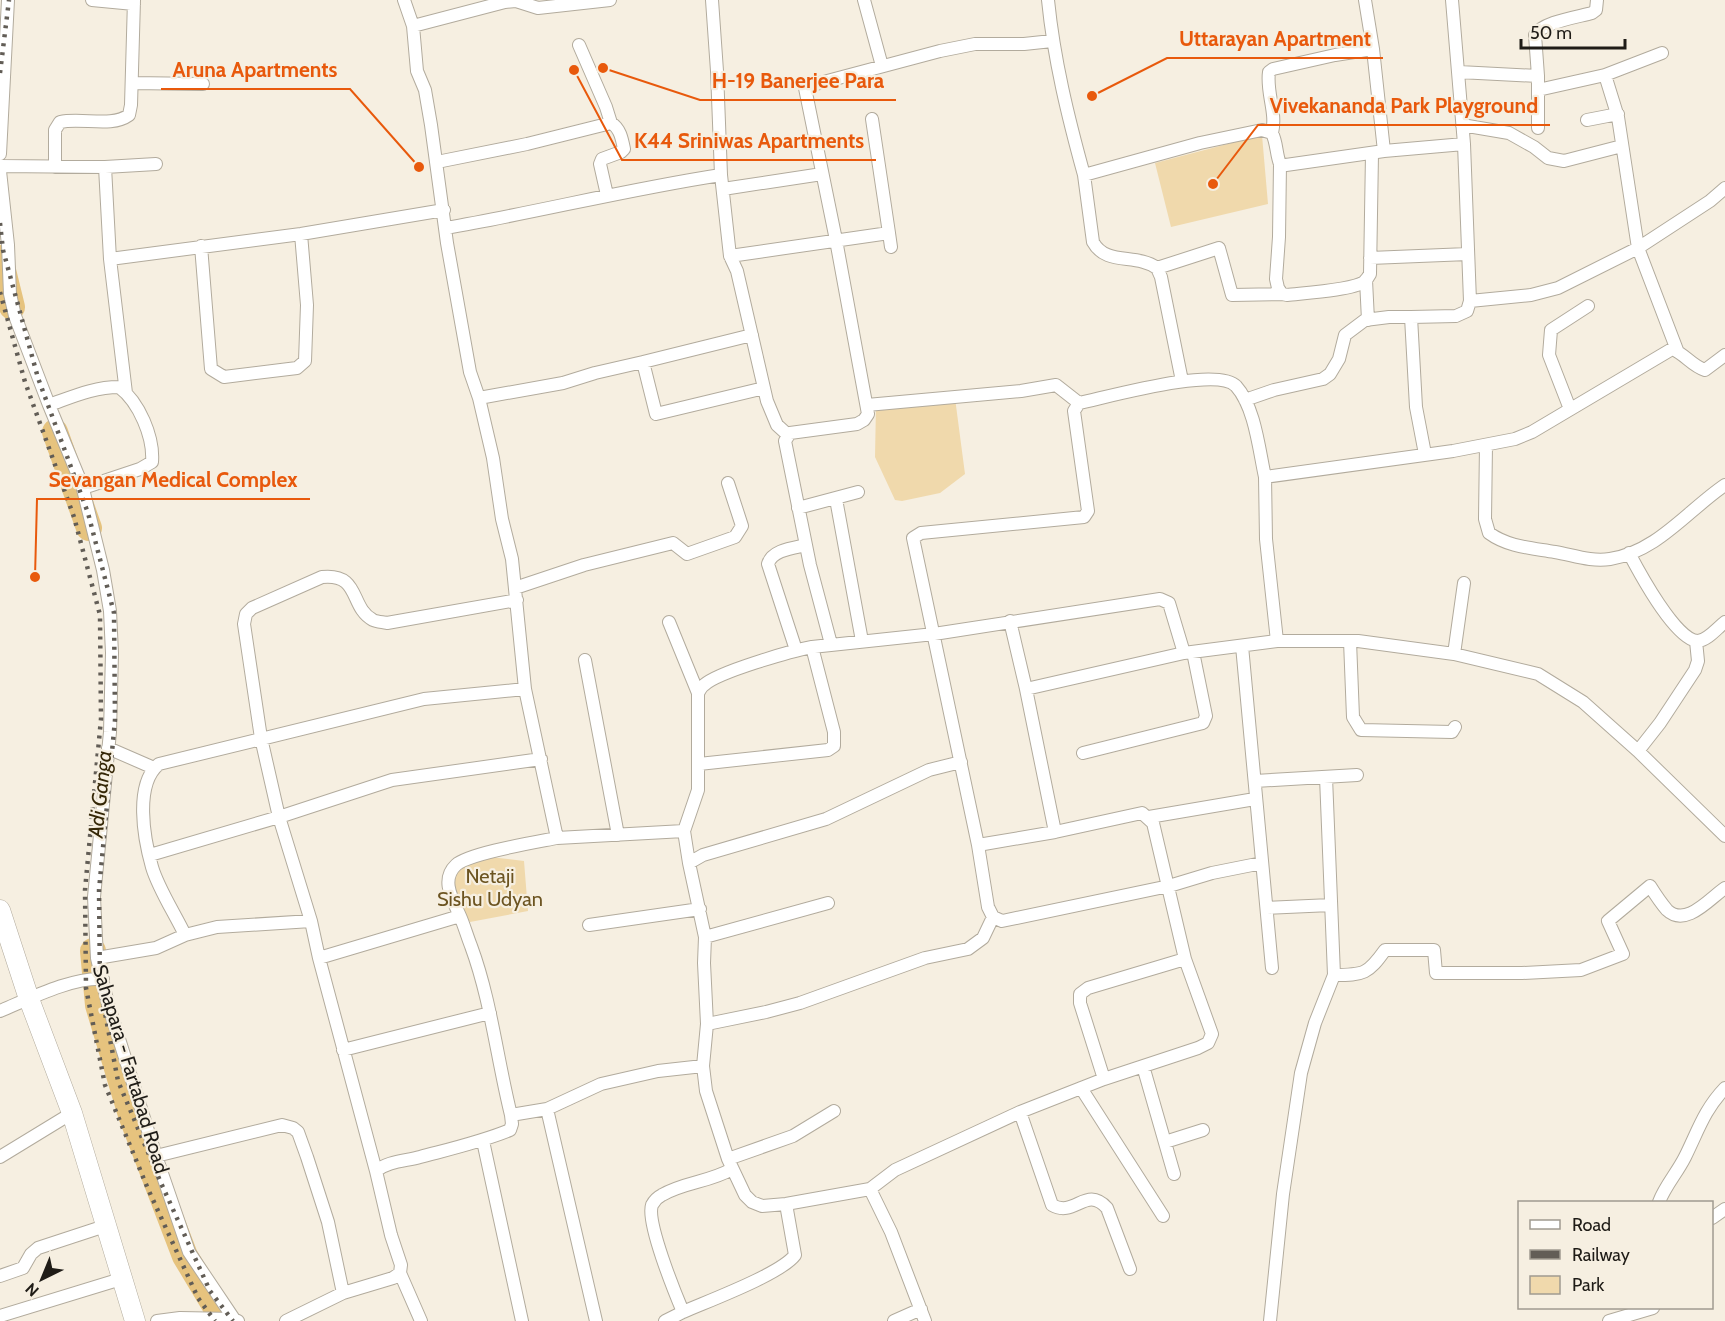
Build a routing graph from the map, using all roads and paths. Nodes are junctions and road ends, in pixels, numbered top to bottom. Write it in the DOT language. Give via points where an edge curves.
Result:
graph roads {
  1 [pos="8,0"];
  2 [pos="92,0"];
  3 [pos="404,0"];
  4 [pos="609,0"];
  5 [pos="712,0"];
  6 [pos="864,0"];
  7 [pos="1048,0"];
  8 [pos="1365,0"];
  9 [pos="1452,0"];
  10 [pos="1597,0"];
  11 [pos="134,2"];
  12 [pos="413,26"];
  13 [pos="1052,41"];
  14 [pos="579,45"];
  15 [pos="1373,49"];
  16 [pos="1662,52"];
  17 [pos="882,66"];
  18 [pos="1459,72"];
  19 [pos="1605,75"];
  20 [pos="1538,76"];
  21 [pos="132,83"];
  22 [pos="203,84"];
  23 [pos="1538,90"];
  24 [pos="1618,114"];
  25 [pos="872,119"];
  26 [pos="1587,120"];
  27 [pos="611,123"];
  28 [pos="1462,125"];
  29 [pos="1538,128"];
  30 [pos="1272,133"];
  31 [pos="1464,144"];
  32 [pos="1622,146"];
  33 [pos="1378,153"];
  34 [pos="0,154"];
  35 [pos="437,162"];
  36 [pos="156,164"];
  37 [pos="1280,164"];
  38 [pos="0,166"];
  39 [pos="55,166"];
  40 [pos="105,166"];
  41 [pos="0,171"];
  42 [pos="822,174"];
  43 [pos="721,175"];
  44 [pos="1084,176"];
  45 [pos="1725,188"];
  46 [pos="723,189"];
  47 [pos="607,195"];
  48 [pos="444,210"];
  49 [pos="446,228"];
  50 [pos="889,233"];
  51 [pos="301,234"];
  52 [pos="836,240"];
  53 [pos="201,246"];
  54 [pos="891,247"];
  55 [pos="1638,248"];
  56 [pos="1468,254"];
  57 [pos="730,256"];
  58 [pos="1370,258"];
  59 [pos="110,259"];
  60 [pos="1157,268"];
  61 [pos="1366,280"];
  62 [pos="1282,294"];
  63 [pos="1470,301"];
  64 [pos="1588,306"];
  65 [pos="1411,317"];
  66 [pos="1368,320"];
  67 [pos="752,335"];
  68 [pos="1677,350"];
  69 [pos="1725,355"];
  70 [pos="642,362"];
  71 [pos="1182,381"];
  72 [pos="765,388"];
  73 [pos="126,393"];
  74 [pos="479,398"];
  75 [pos="1245,400"];
  76 [pos="1079,403"];
  77 [pos="49,405"];
  78 [pos="867,405"];
  79 [pos="1570,410"];
  80 [pos="788,435"];
  81 [pos="1486,445"];
  82 [pos="1425,454"];
  83 [pos="1265,477"];
  84 [pos="728,483"];
  85 [pos="1725,484"];
  86 [pos="82,485"];
  87 [pos="858,492"];
  88 [pos="836,499"];
  89 [pos="798,508"];
  90 [pos="806,545"];
  91 [pos="1629,553"];
  92 [pos="1464,583"];
  93 [pos="516,594"];
  94 [pos="1010,621"];
  95 [pos="669,622"];
  96 [pos="1725,622"];
  97 [pos="934,634"];
  98 [pos="1277,640"];
  99 [pos="862,641"];
  100 [pos="1350,641"];
  101 [pos="1696,641"];
  102 [pos="831,644"];
  103 [pos="1242,646"];
  104 [pos="812,647"];
  105 [pos="796,650"];
  106 [pos="1189,652"];
  107 [pos="1454,654"];
  108 [pos="585,660"];
  109 [pos="525,689"];
  110 [pos="1026,689"];
  111 [pos="698,693"];
  112 [pos="1455,727"];
  113 [pos="261,738"];
  114 [pos="108,748"];
  115 [pos="1638,751"];
  116 [pos="1083,753"];
  117 [pos="541,759"];
  118 [pos="961,762"];
  119 [pos="699,764"];
  120 [pos="154,768"];
  121 [pos="1357,775"];
  122 [pos="1326,777"];
  123 [pos="1255,781"];
  124 [pos="1249,800"];
  125 [pos="279,817"];
  126 [pos="1149,817"];
  127 [pos="1723,829"];
  128 [pos="684,831"];
  129 [pos="1055,832"];
  130 [pos="618,835"];
  131 [pos="558,838"];
  132 [pos="978,845"];
  133 [pos="150,855"];
  134 [pos="689,863"];
  135 [pos="1262,863"];
  136 [pos="1170,886"];
  137 [pos="1725,888"];
  138 [pos="828,903"];
  139 [pos="1331,905"];
  140 [pos="1267,908"];
  141 [pos="700,909"];
  142 [pos="0,910"];
  143 [pos="459,916"];
  144 [pos="993,917"];
  145 [pos="311,921"];
  146 [pos="589,925"];
  147 [pos="185,935"];
  148 [pos="705,937"];
  149 [pos="97,958"];
  150 [pos="319,958"];
  151 [pos="1185,958"];
  152 [pos="1272,968"];
  153 [pos="1334,975"];
  154 [pos="103,979"];
  155 [pos="29,999"];
  156 [pos="0,1011"];
  157 [pos="490,1013"];
  158 [pos="707,1024"];
  159 [pos="343,1050"];
  160 [pos="702,1066"];
  161 [pos="1143,1066"];
  162 [pos="1104,1079"];
  163 [pos="1081,1088"];
  164 [pos="1725,1088"];
  165 [pos="547,1109"];
  166 [pos="834,1111"];
  167 [pos="1020,1112"];
  168 [pos="72,1113"];
  169 [pos="511,1115"];
  170 [pos="1203,1130"];
  171 [pos="483,1141"];
  172 [pos="1165,1142"];
  173 [pos="156,1156"];
  174 [pos="0,1157"];
  175 [pos="730,1164"];
  176 [pos="376,1171"];
  177 [pos="1174,1174"];
  178 [pos="870,1189"];
  179 [pos="1660,1201"];
  180 [pos="786,1204"];
  181 [pos="1163,1216"];
  182 [pos="105,1226"];
  183 [pos="1130,1269"];
  184 [pos="400,1273"];
  185 [pos="0,1276"];
  186 [pos="121,1279"];
  187 [pos="343,1293"];
  188 [pos="1650,1309"];
  189 [pos="683,1312"];
  190 [pos="923,1315"];
  191 [pos="0,1316"];
  192 [pos="234,1319"];
  193 [pos="135,1321"];
  194 [pos="157,1321"];
  195 [pos="286,1321"];
  196 [pos="421,1321"];
  197 [pos="522,1321"];
  198 [pos="596,1321"];
  199 [pos="665,1321"];
  200 [pos="894,1321"];
  201 [pos="1270,1321"];
  202 [pos="1609,1321"];
  1 -- 34 [label="street"];
  2 -- 11 [label="street"];
  3 -- 12 [label="street"];
  4 -- 12 [label="street" via="538,8 505,2"];
  5 -- 43 [label="street"];
  6 -- 17 [label="street"];
  7 -- 13 [label="street"];
  8 -- 15 [label="street"];
  9 -- 18 [label="street"];
  10 -- 20 [label="street" via="1593,13 1538,31"];
  11 -- 21 [label="street"];
  12 -- 35 [label="street" via="417,71 425,90"];
  13 -- 17 [label="street" via="975,44"];
  13 -- 44 [label="street"];
  14 -- 27 [label="street"];
  15 -- 30 [label="street" via="1269,72 1275,115"];
  15 -- 33 [label="street"];
  16 -- 19 [label="street"];
  17 -- 42 [label="street" via="810,86"];
  18 -- 20 [label="street"];
  18 -- 28 [label="street"];
  19 -- 23 [label="street"];
  19 -- 24 [label="street"];
  20 -- 23 [label="street"];
  21 -- 22 [label="street"];
  21 -- 39 [label="street" via="129,115 121,121 60,122 55,130"];
  23 -- 29 [label="street"];
  24 -- 26 [label="street"];
  24 -- 32 [label="street"];
  25 -- 50 [label="street"];
  27 -- 35 [label="street"];
  27 -- 47 [label="street" via="619,131 624,149 602,159 600,164"];
  28 -- 31 [label="street"];
  28 -- 32 [label="street" via="1509,134 1548,158 1564,161"];
  30 -- 37 [label="street"];
  30 -- 44 [label="street" via="1262,130 1200,143"];
  31 -- 33 [label="street"];
  31 -- 56 [label="street"];
  32 -- 55 [label="street"];
  33 -- 37 [label="street"];
  33 -- 58 [label="street"];
  35 -- 48 [label="street"];
  36 -- 40 [label="street"];
  37 -- 62 [label="street" via="1276,279"];
  38 -- 39 [label="street"];
  39 -- 40 [label="street"];
  40 -- 59 [label="street"];
  41 -- 77 [label="street, Sahapara - Fartabad Road" via="10,294"];
  42 -- 46 [label="street"];
  42 -- 52 [label="street"];
  43 -- 46 [label="street"];
  43 -- 47 [label="street"];
  44 -- 60 [label="street" via="1093,242 1098,251"];
  45 -- 55 [label="street"];
  46 -- 57 [label="street"];
  47 -- 49 [label="street"];
  48 -- 49 [label="street"];
  48 -- 51 [label="street"];
  49 -- 74 [label="street" via="470,372"];
  50 -- 52 [label="street"];
  50 -- 54 [label="street"];
  51 -- 53 [label="street"];
  51 -- 53 [label="street" via="307,305 305,361 297,368 224,376 211,369"];
  52 -- 57 [label="street"];
  52 -- 78 [label="street"];
  53 -- 59 [label="street"];
  55 -- 63 [label="street" via="1558,288"];
  55 -- 68 [label="street"];
  56 -- 58 [label="street"];
  56 -- 63 [label="street"];
  57 -- 67 [label="street"];
  58 -- 61 [label="street"];
  59 -- 73 [label="street"];
  60 -- 62 [label="street" via="1219,248 1232,296"];
  60 -- 71 [label="street"];
  61 -- 62 [label="street" via="1333,289"];
  61 -- 66 [label="street"];
  63 -- 65 [label="street" via="1467,310 1456,316"];
  64 -- 79 [label="street" via="1551,330 1550,355"];
  65 -- 66 [label="street"];
  65 -- 82 [label="street" via="1416,407"];
  66 -- 75 [label="street" via="1346,335 1339,359 1323,379"];
  67 -- 70 [label="street"];
  67 -- 72 [label="street"];
  68 -- 69 [label="street" via="1705,370"];
  68 -- 79 [label="street" via="1664,353"];
  70 -- 72 [label="street" via="657,414"];
  70 -- 74 [label="street" via="563,383"];
  71 -- 75 [label="street" via="1231,381"];
  71 -- 76 [label="street"];
  72 -- 80 [label="street" via="777,426"];
  73 -- 77 [label="street" via="119,387 107,387"];
  73 -- 86 [label="street" via="146,428 152,462 89,486"];
  74 -- 93 [label="street"];
  75 -- 83 [label="street"];
  76 -- 78 [label="street" via="1056,386"];
  76 -- 97 [label="street" via="1074,411 1087,516 921,533 913,538"];
  77 -- 86 [label="street, Sahapara - Fartabad Road"];
  78 -- 80 [label="street" via="868,414 857,424"];
  79 -- 81 [label="street" via="1532,432"];
  80 -- 89 [label="street" via="785,441"];
  81 -- 82 [label="street"];
  81 -- 91 [label="street" via="1485,519 1489,533 1521,547 1590,559 1610,559"];
  82 -- 83 [label="street"];
  83 -- 98 [label="street" via="1266,539"];
  84 -- 93 [label="street" via="742,526 735,537 687,554 673,543 584,565"];
  85 -- 91 [label="street" via="1674,528"];
  86 -- 114 [label="street, Sahapara - Fartabad Road" via="110,611"];
  87 -- 88 [label="street"];
  88 -- 89 [label="street"];
  88 -- 99 [label="street"];
  89 -- 90 [label="street"];
  90 -- 102 [label="street"];
  90 -- 105 [label="street" via="776,553 768,564"];
  91 -- 101 [label="street" via="1674,624"];
  92 -- 107 [label="street"];
  93 -- 109 [label="street"];
  93 -- 113 [label="street" via="387,623 374,621 364,613 352,589 343,579 333,576 322,577 252,608 244,624"];
  94 -- 97 [label="street"];
  94 -- 106 [label="street" via="1160,599 1169,603"];
  94 -- 110 [label="street"];
  95 -- 111 [label="street"];
  96 -- 101 [label="street" via="1706,639"];
  97 -- 99 [label="street"];
  97 -- 118 [label="street"];
  98 -- 100 [label="street"];
  98 -- 103 [label="street"];
  99 -- 102 [label="street"];
  100 -- 107 [label="street"];
  100 -- 112 [label="street" via="1353,717 1361,730 1452,732"];
  101 -- 115 [label="street" via="1695,670"];
  102 -- 104 [label="street"];
  103 -- 106 [label="street"];
  103 -- 123 [label="street"];
  104 -- 105 [label="street"];
  104 -- 119 [label="street" via="834,732 834,746 828,750"];
  105 -- 111 [label="street" via="718,677"];
  106 -- 110 [label="street"];
  106 -- 116 [label="street" via="1206,716 1203,723"];
  107 -- 115 [label="street" via="1538,674 1583,702"];
  108 -- 130 [label="street"];
  109 -- 113 [label="street" via="424,699"];
  109 -- 117 [label="street"];
  110 -- 129 [label="street"];
  111 -- 119 [label="street"];
  113 -- 120 [label="street"];
  113 -- 125 [label="street"];
  114 -- 120 [label="street"];
  114 -- 149 [label="street, Sahapara - Fartabad Road" via="94,874"];
  115 -- 127 [label="street"];
  117 -- 125 [label="street" via="392,780"];
  117 -- 131 [label="street"];
  118 -- 132 [label="street"];
  118 -- 134 [label="street" via="929,770 826,819 703,855"];
  119 -- 128 [label="street" via="698,790"];
  120 -- 133 [label="street" via="143,791"];
  121 -- 122 [label="street"];
  122 -- 123 [label="street"];
  122 -- 139 [label="street"];
  123 -- 135 [label="street"];
  124 -- 126 [label="street"];
  125 -- 133 [label="street"];
  125 -- 145 [label="street"];
  126 -- 129 [label="street" via="1142,813"];
  126 -- 136 [label="street"];
  128 -- 130 [label="street"];
  128 -- 134 [label="street"];
  129 -- 132 [label="street"];
  130 -- 131 [label="street"];
  131 -- 143 [label="street" via="471,857 456,866 448,887"];
  132 -- 144 [label="street"];
  133 -- 147 [label="street" via="152,868"];
  134 -- 141 [label="street"];
  135 -- 136 [label="street"];
  135 -- 140 [label="street"];
  136 -- 144 [label="street" via="1002,921"];
  136 -- 151 [label="street"];
  137 -- 153 [label="street" via="1691,914 1684,915 1669,911 1650,886 1608,921 1623,954 1581,970 1436,974 1434,950 1385,950 1373,967 1358,975"];
  138 -- 148 [label="street"];
  139 -- 140 [label="street"];
  139 -- 153 [label="street"];
  140 -- 152 [label="street"];
  141 -- 146 [label="street"];
  141 -- 148 [label="street"];
  142 -- 155 [label="main road"];
  143 -- 150 [label="street"];
  143 -- 157 [label="street"];
  144 -- 158 [label="street" via="983,938 968,949 925,958 777,1009"];
  145 -- 147 [label="street" via="217,927"];
  145 -- 150 [label="street"];
  147 -- 149 [label="street" via="156,948"];
  148 -- 158 [label="street"];
  149 -- 154 [label="street, Sahapara - Fartabad Road"];
  150 -- 159 [label="street"];
  151 -- 161 [label="street" via="1212,1034 1208,1043 1198,1048"];
  151 -- 162 [label="street" via="1088,988 1080,994"];
  153 -- 201 [label="street" via="1315,1023 1302,1073"];
  154 -- 155 [label="street" via="90,979"];
  154 -- 173 [label="street, Sahapara - Fartabad Road"];
  155 -- 156 [label="street"];
  155 -- 168 [label="main road"];
  157 -- 159 [label="street"];
  157 -- 169 [label="street"];
  158 -- 160 [label="street"];
  159 -- 176 [label="street"];
  160 -- 165 [label="street" via="601,1084"];
  160 -- 175 [label="street" via="711,1109"];
  161 -- 162 [label="street"];
  161 -- 172 [label="street"];
  162 -- 163 [label="street"];
  163 -- 167 [label="street"];
  163 -- 181 [label="street"];
  164 -- 179 [label="street" via="1699,1124"];
  165 -- 169 [label="street"];
  165 -- 198 [label="street"];
  166 -- 175 [label="street" via="793,1136"];
  167 -- 178 [label="street" via="895,1170"];
  167 -- 183 [label="street" via="1052,1205 1070,1208 1100,1200 1107,1208"];
  168 -- 174 [label="street"];
  168 -- 182 [label="main road"];
  169 -- 171 [label="street" via="510,1130"];
  170 -- 172 [label="street"];
  171 -- 176 [label="street"];
  171 -- 197 [label="street"];
  172 -- 177 [label="street"];
  173 -- 187 [label="street" via="282,1125 294,1128 308,1157 328,1222"];
  173 -- 192 [label="street, Sahapara - Fartabad Road" via="189,1252"];
  175 -- 180 [label="street" via="752,1202 762,1206"];
  175 -- 189 [label="street" via="721,1176 662,1195 652,1205 651,1217 664,1264"];
  176 -- 184 [label="street"];
  178 -- 180 [label="street"];
  178 -- 190 [label="street"];
  180 -- 189 [label="street" via="795,1256 790,1262"];
  182 -- 185 [label="street" via="38,1248 20,1271"];
  182 -- 186 [label="main road"];
  184 -- 187 [label="street"];
  184 -- 196 [label="street"];
  186 -- 191 [label="street"];
  186 -- 193 [label="main road"];
  187 -- 195 [label="street"];
  188 -- 202 [label="street"];
  189 -- 199 [label="street"];
  190 -- 200 [label="street"];
  192 -- 194 [label="street"];
}
